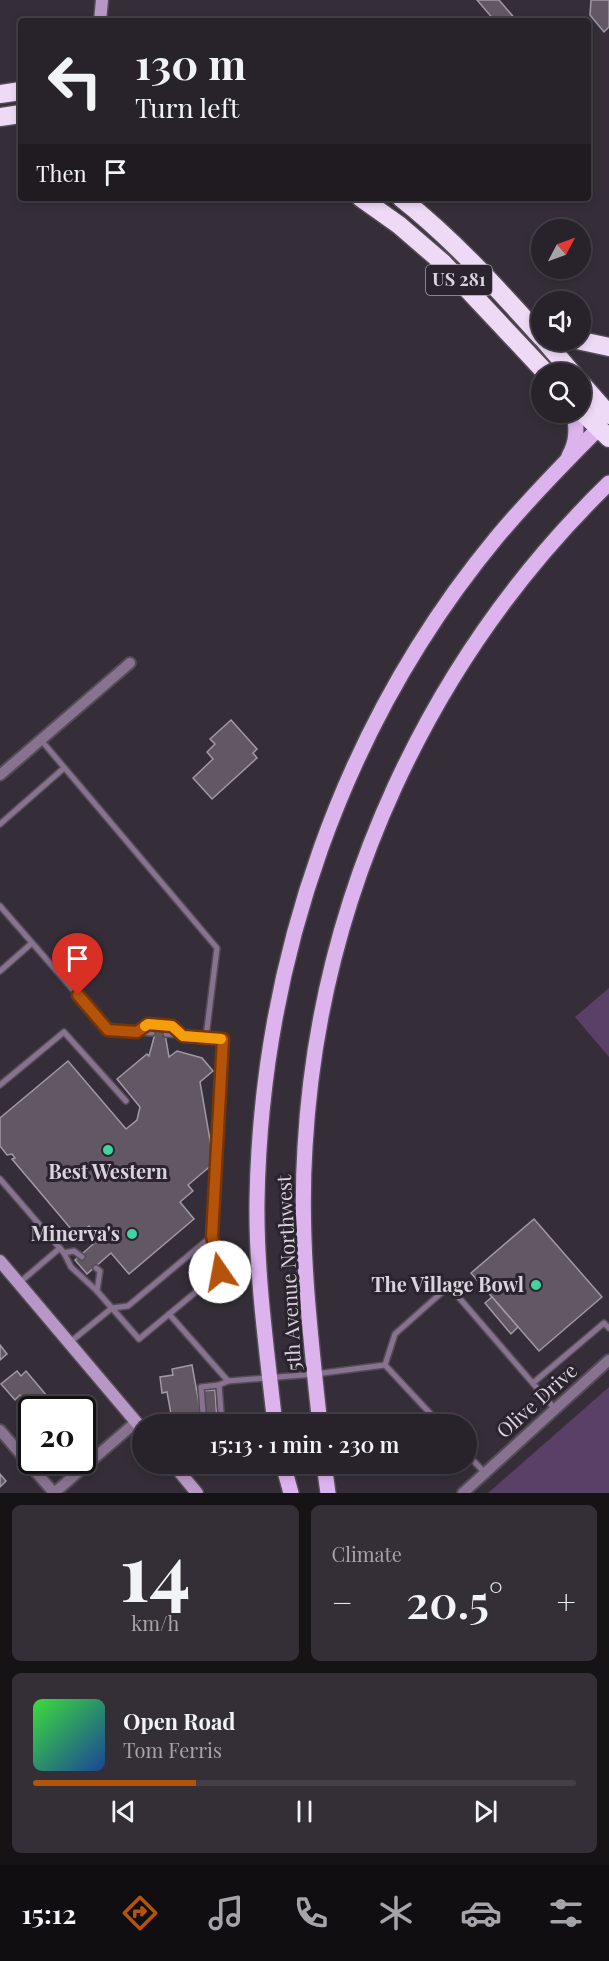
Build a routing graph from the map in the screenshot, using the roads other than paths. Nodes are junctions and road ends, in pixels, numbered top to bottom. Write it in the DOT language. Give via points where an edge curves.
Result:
graph roads {
  1 [pos="102,0"];
  2 [pos="99,18"];
  3 [pos="18,91"];
  4 [pos="0,94"];
  5 [pos="18,114"];
  6 [pos="0,117"];
  7 [pos="365,201"];
  8 [pos="405,201"];
  9 [pos="487,276"];
  10 [pos="531,317"];
  11 [pos="531,326"];
  12 [pos="591,343"];
  13 [pos="609,347"];
  14 [pos="553,351"];
  15 [pos="537,363"];
  16 [pos="564,363"];
  17 [pos="591,400"];
  18 [pos="591,416"];
  19 [pos="576,423"];
  20 [pos="606,425"];
  21 [pos="561,467"];
  22 [pos="609,483"];
  23 [pos="130,663"];
  24 [pos="40,740"];
  25 [pos="64,768"];
  26 [pos="0,775"];
  27 [pos="0,824"];
  28 [pos="0,906"];
  29 [pos="32,943"];
  30 [pos="0,971"];
  31 [pos="137,1032"];
  32 [pos="152,1033"];
  33 [pos="166,1034"];
  34 [pos="183,1036"];
  35 [pos="206,1037"];
  36 [pos="0,1085"];
  37 [pos="126,1101"];
  38 [pos="0,1179"];
  39 [pos="212,1236"];
  40 [pos="60,1248"];
  41 [pos="64,1253"];
  42 [pos="82,1257"];
  43 [pos="0,1261"];
  44 [pos="96,1268"];
  45 [pos="19,1283"];
  46 [pos="97,1291"];
  47 [pos="112,1308"];
  48 [pos="169,1314"];
  49 [pos="609,1328"];
  50 [pos="69,1343"];
  51 [pos="609,1360"];
  52 [pos="385,1365"];
  53 [pos="315,1374"];
  54 [pos="270,1378"];
  55 [pos="228,1382"];
  56 [pos="533,1383"];
  57 [pos="219,1385"];
  58 [pos="555,1409"];
  59 [pos="203,1414"];
  60 [pos="221,1414"];
  61 [pos="274,1414"];
  62 [pos="319,1414"];
  63 [pos="431,1414"];
  64 [pos="132,1416"];
  65 [pos="0,1430"];
  66 [pos="132,1431"];
  67 [pos="477,1465"];
  68 [pos="485,1473"];
  69 [pos="182,1474"];
  70 [pos="188,1474"];
  71 [pos="283,1474"];
  72 [pos="325,1474"];
  73 [pos="185,1478"];
  74 [pos="285,1492"];
  75 [pos="54,1493"];
  76 [pos="198,1493"];
  77 [pos="328,1493"];
  78 [pos="463,1493"];
  1 -- 2 [label="main road"];
  3 -- 4 [label="highway"];
  5 -- 6 [label="highway"];
  7 -- 15 [label="highway, US 281" via="442,262"];
  8 -- 9 [label="highway, US 281"];
  9 -- 10 [label="highway, US 281"];
  9 -- 11 [label="highway, US 281"];
  12 -- 13 [label="highway"];
  14 -- 16 [label="highway, US 281"];
  17 -- 20 [label="highway"];
  18 -- 20 [label="highway"];
  19 -- 21 [label="main road" via="574,444"];
  20 -- 21 [label="main road, 5th Avenue Northwest"];
  21 -- 54 [label="main road, 5th Avenue Northwest" via="474,567 389,696 336,807 306,890 276,1009 261,1114 258,1256"];
  22 -- 53 [label="main road, 5th Avenue Northwest" via="526,574 439,700 405,762 372,838 345,916 319,1021 304,1150 304,1234"];
  23 -- 24 [label="street"];
  24 -- 25 [label="lane"];
  24 -- 26 [label="street"];
  25 -- 27 [label="lane"];
  25 -- 35 [label="lane" via="217,948"];
  28 -- 29 [label="lane"];
  29 -- 30 [label="lane"];
  29 -- 31 [label="lane" via="108,1030"];
  31 -- 32 [label="lane"];
  31 -- 34 [label="lane" via="148,1024 172,1026"];
  33 -- 34 [label="lane"];
  34 -- 35 [label="lane"];
  35 -- 39 [label="lane" via="223,1039"];
  36 -- 37 [label="lane" via="64,1032"];
  38 -- 40 [label="lane"];
  39 -- 47 [label="lane" via="128,1306"];
  39 -- 48 [label="lane" via="220,1272"];
  40 -- 41 [label="lane"];
  40 -- 45 [label="lane"];
  41 -- 42 [label="lane" via="74,1251"];
  41 -- 46 [label="lane" via="70,1267"];
  43 -- 45 [label="main road"];
  44 -- 46 [label="lane" via="100,1271"];
  45 -- 50 [label="main road"];
  46 -- 47 [label="lane"];
  47 -- 48 [label="lane" via="139,1339"];
  47 -- 50 [label="lane"];
  48 -- 55 [label="lane"];
  49 -- 56 [label="lane" via="604,1323"];
  50 -- 64 [label="main road"];
  51 -- 58 [label="street, Olive Drive"];
  52 -- 53 [label="lane"];
  52 -- 56 [label="lane" via="395,1334 448,1286"];
  52 -- 63 [label="lane"];
  53 -- 54 [label="lane"];
  53 -- 62 [label="main road, 5th Avenue Northwest"];
  54 -- 55 [label="lane"];
  54 -- 61 [label="main road, 5th Avenue Northwest"];
  55 -- 57 [label="lane"];
  56 -- 58 [label="lane"];
  57 -- 59 [label="lane" via="201,1387"];
  57 -- 60 [label="lane"];
  58 -- 68 [label="street, Olive Drive"];
  65 -- 75 [label="street"];
  66 -- 75 [label="street"];
  67 -- 68 [label="lane"];
  68 -- 78 [label="street, Olive Drive"];
  69 -- 73 [label="main road"];
  70 -- 73 [label="lane"];
  71 -- 74 [label="main road"];
  72 -- 77 [label="main road"];
  73 -- 76 [label="main road"];
}
